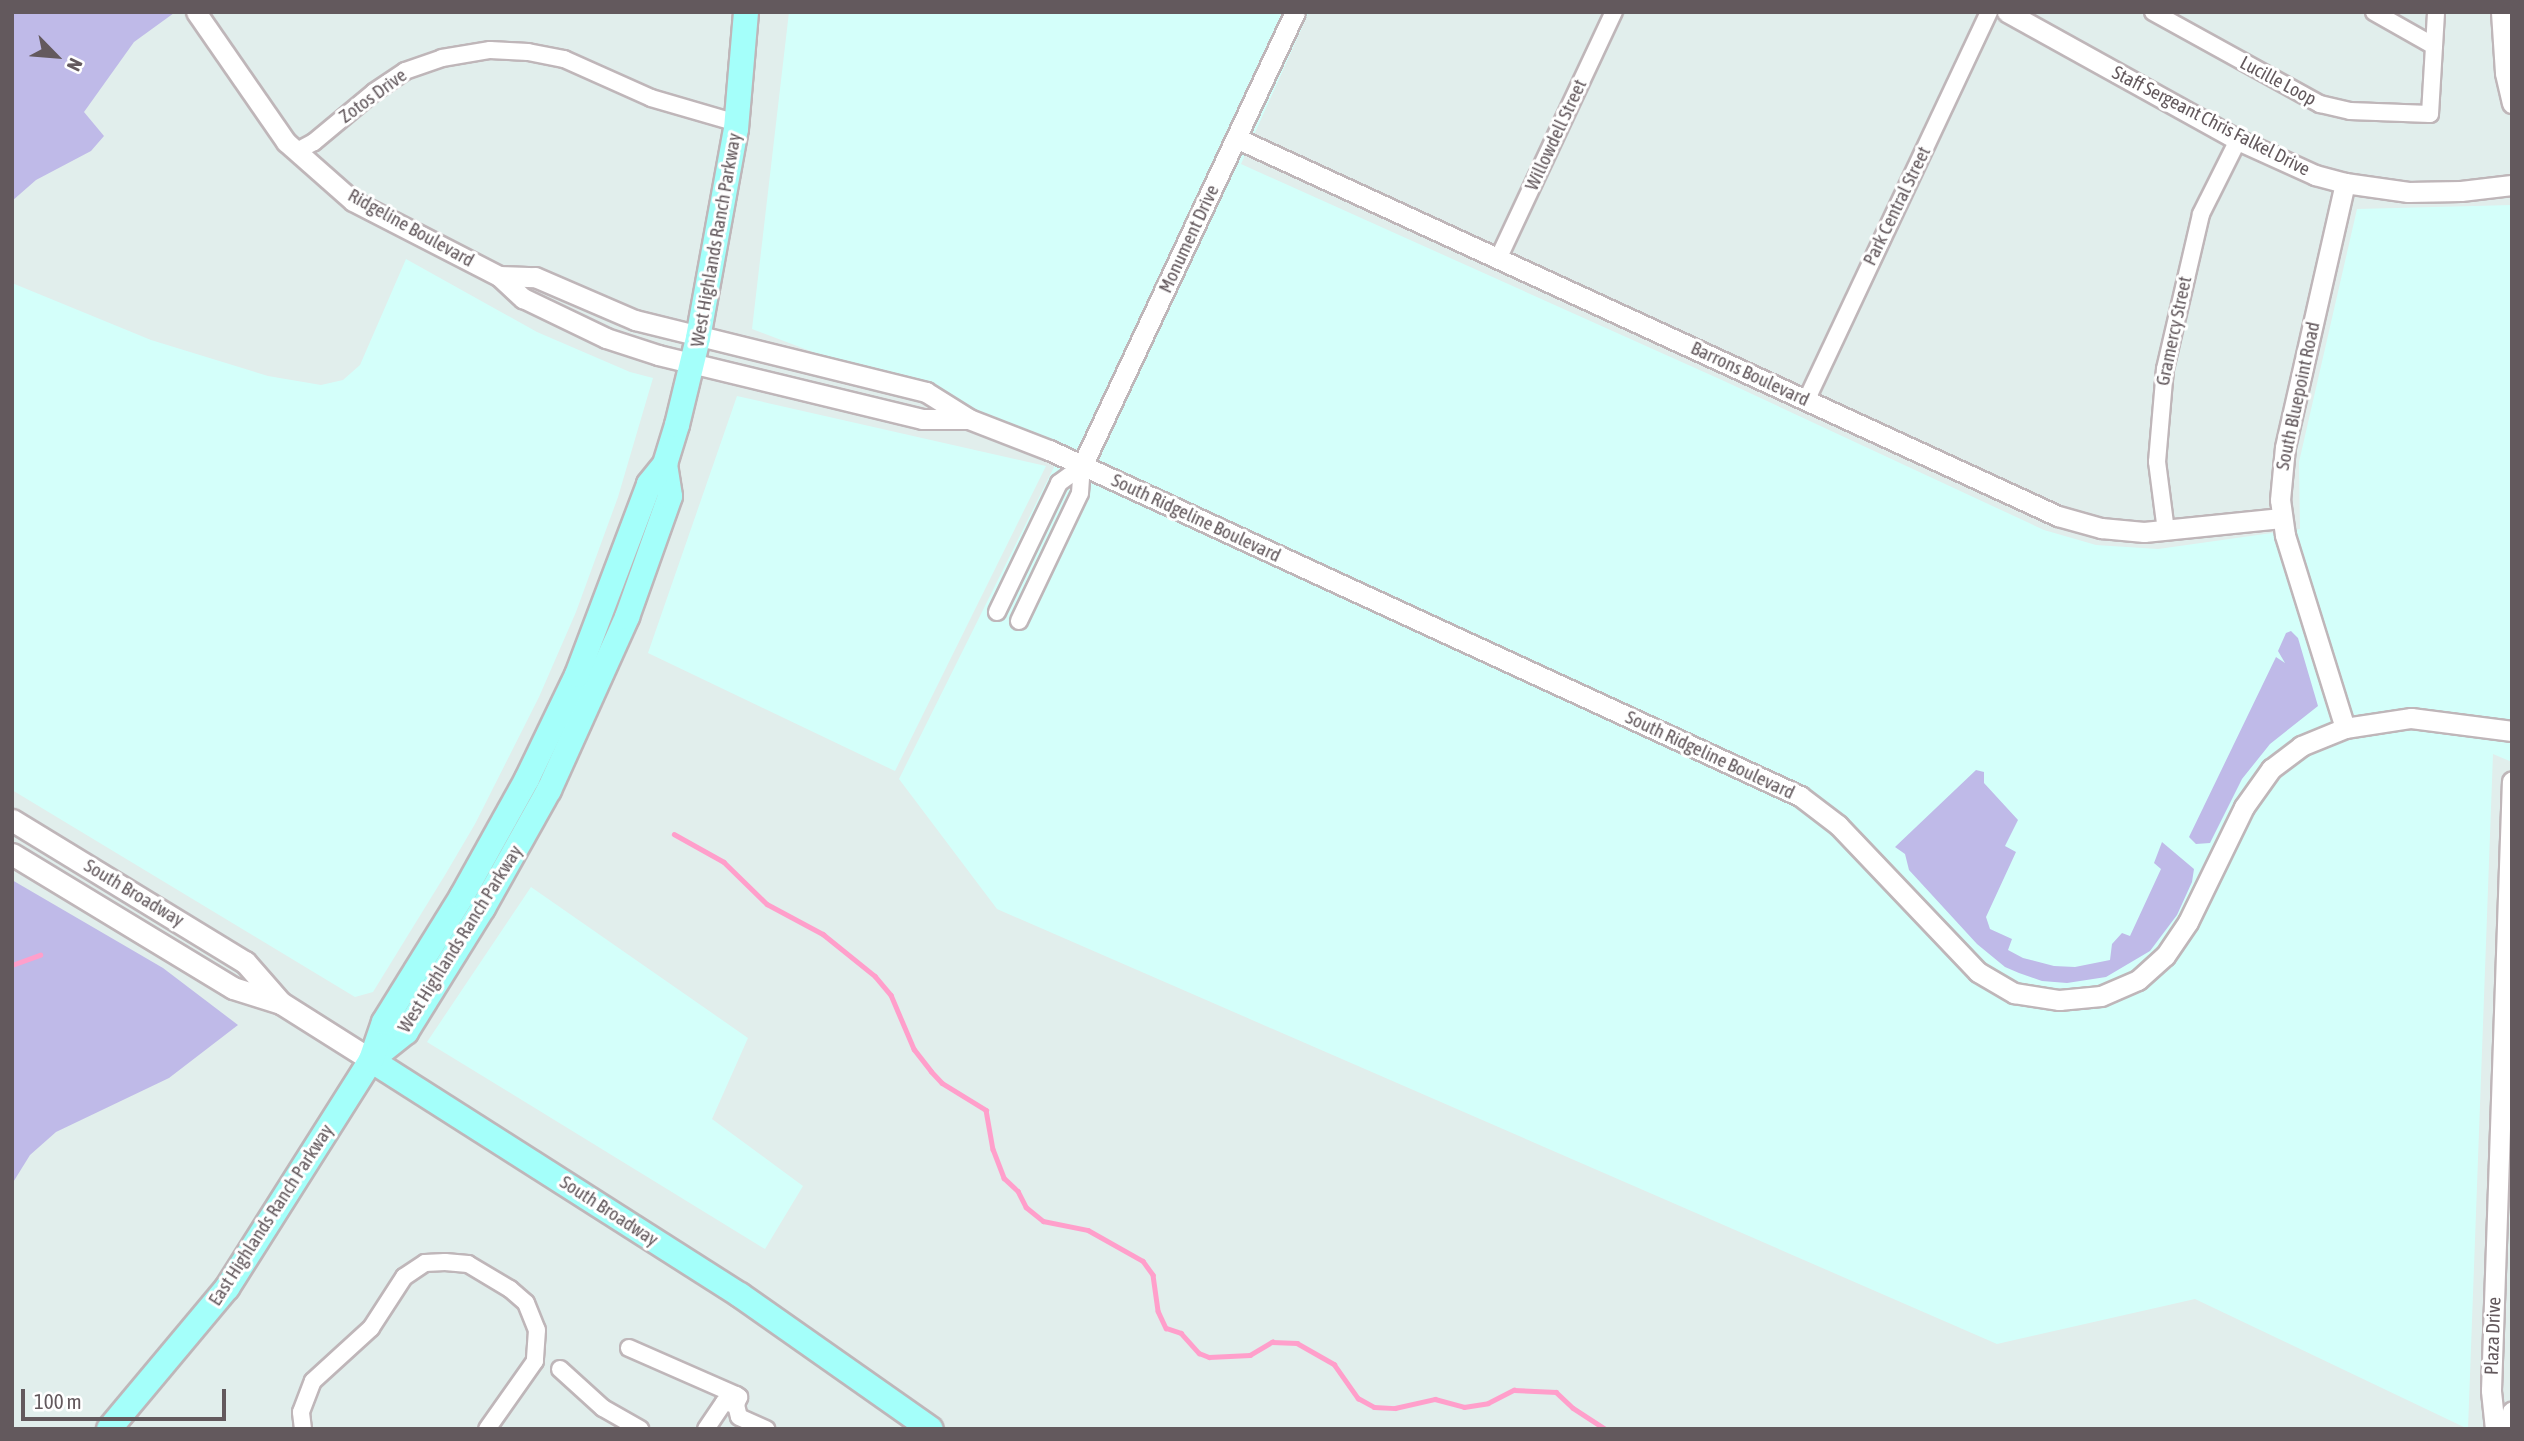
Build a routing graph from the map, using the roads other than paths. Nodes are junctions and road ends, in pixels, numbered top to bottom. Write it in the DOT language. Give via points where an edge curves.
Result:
graph roads {
  1 [pos="195,12"];
  2 [pos="746,12"];
  3 [pos="1295,12"];
  4 [pos="1614,12"];
  5 [pos="1989,12"];
  6 [pos="2007,12"];
  7 [pos="2153,12"];
  8 [pos="2374,12"];
  9 [pos="2436,12"];
  10 [pos="2501,12"];
  11 [pos="2434,46"];
  12 [pos="2512,103"];
  13 [pos="737,123"];
  14 [pos="1236,138"];
  15 [pos="2238,139"];
  16 [pos="297,151"];
  17 [pos="2345,183"];
  18 [pos="2512,185"];
  19 [pos="1499,257"];
  20 [pos="499,276"];
  21 [pos="698,338"];
  22 [pos="693,363"];
  23 [pos="1805,401"];
  24 [pos="969,419"];
  25 [pos="1082,466"];
  26 [pos="2281,518"];
  27 [pos="2166,531"];
  28 [pos="997,611"];
  29 [pos="1019,621"];
  30 [pos="2345,728"];
  31 [pos="2512,731"];
  32 [pos="2512,781"];
  33 [pos="12,820"];
  34 [pos="12,854"];
  35 [pos="281,1003"];
  36 [pos="371,1060"];
  37 [pos="2506,1134"];
  38 [pos="629,1348"];
  39 [pos="560,1369"];
  40 [pos="737,1406"];
  41 [pos="2512,1411"];
  42 [pos="109,1429"];
  43 [pos="303,1429"];
  44 [pos="487,1429"];
  45 [pos="640,1429"];
  46 [pos="706,1429"];
  47 [pos="766,1429"];
  48 [pos="931,1429"];
  49 [pos="2496,1429"];
  50 [pos="2508,1429"];
  1 -- 16 [label="street, Ridgeline Boulevard" via="286,142"];
  2 -- 13 [label="main road, West Highlands Ranch Parkway"];
  3 -- 14 [label="street, Monument Drive"];
  4 -- 19 [label="street, Willowdell Street"];
  5 -- 23 [label="street, Park Central Street"];
  6 -- 15 [label="street, Staff Sergeant Chris Falkel Drive"];
  7 -- 11 [label="street, Lucille Loop" via="2320,104 2350,111 2430,114"];
  8 -- 11 [label="street"];
  9 -- 11 [label="street, Lucille Loop"];
  10 -- 12 [label="street"];
  13 -- 16 [label="street, Zotos Drive" via="651,98 564,59 482,51 405,71"];
  13 -- 21 [label="main road, West Highlands Ranch Parkway"];
  14 -- 19 [label="street, Barrons Boulevard"];
  14 -- 25 [label="street, Monument Drive"];
  15 -- 17 [label="street, Staff Sergeant Chris Falkel Drive" via="2299,169"];
  15 -- 27 [label="street, Gramercy Street" via="2201,214 2165,369 2157,462"];
  16 -- 20 [label="street, Ridgeline Boulevard" via="353,201"];
  17 -- 18 [label="street, Staff Sergeant Chris Falkel Drive" via="2432,192"];
  17 -- 26 [label="street, South Bluepoint Road" via="2285,447"];
  19 -- 23 [label="street, Barrons Boulevard"];
  20 -- 21 [label="street, Ridgeline Boulevard" via="535,277 635,320"];
  20 -- 22 [label="street, Ridgeline Boulevard" via="523,298 606,338"];
  21 -- 22 [label="main road, West Highlands Ranch Parkway"];
  21 -- 24 [label="street, South Ridgeline Boulevard" via="926,392"];
  22 -- 24 [label="street, South Ridgeline Boulevard" via="922,419"];
  22 -- 36 [label="main road, West Highlands Ranch Parkway" via="665,464 649,484 600,619 527,779 463,896 384,1021"];
  23 -- 27 [label="street, Barrons Boulevard" via="2065,519 2117,531"];
  24 -- 25 [label="street, South Ridgeline Boulevard"];
  25 -- 28 [label="street, Monument Drive" via="1059,483"];
  25 -- 29 [label="street, Monument Drive" via="1080,493"];
  25 -- 30 [label="street, South Ridgeline Boulevard" via="1800,796 1838,825 1978,972 2014,993 2059,1000 2101,996 2138,981 2165,956 2188,922 2244,807 2271,769 2301,746"];
  26 -- 27 [label="street, Barrons Boulevard"];
  26 -- 30 [label="street, South Bluepoint Road"];
  30 -- 31 [label="street, South Ridgeline Boulevard" via="2411,718"];
  32 -- 37 [label="street, Plaza Drive"];
  33 -- 35 [label="main road, South Broadway" via="245,962"];
  34 -- 35 [label="main road, South Broadway" via="233,988"];
  35 -- 36 [label="main road, South Broadway"];
  36 -- 42 [label="main road, East Highlands Ranch Parkway" via="227,1288"];
  36 -- 48 [label="main road, South Broadway" via="740,1295"];
  37 -- 49 [label="street, Plaza Drive" via="2491,1390"];
  38 -- 40 [label="street"];
  39 -- 45 [label="street" via="603,1408"];
  40 -- 46 [label="street" via="723,1402"];
  40 -- 47 [label="street"];
  41 -- 50 [label="street"];
  43 -- 44 [label="street" via="301,1412 313,1381 371,1328 404,1277 425,1264 445,1262 468,1264 510,1289 526,1303 537,1330 535,1361"];
}
